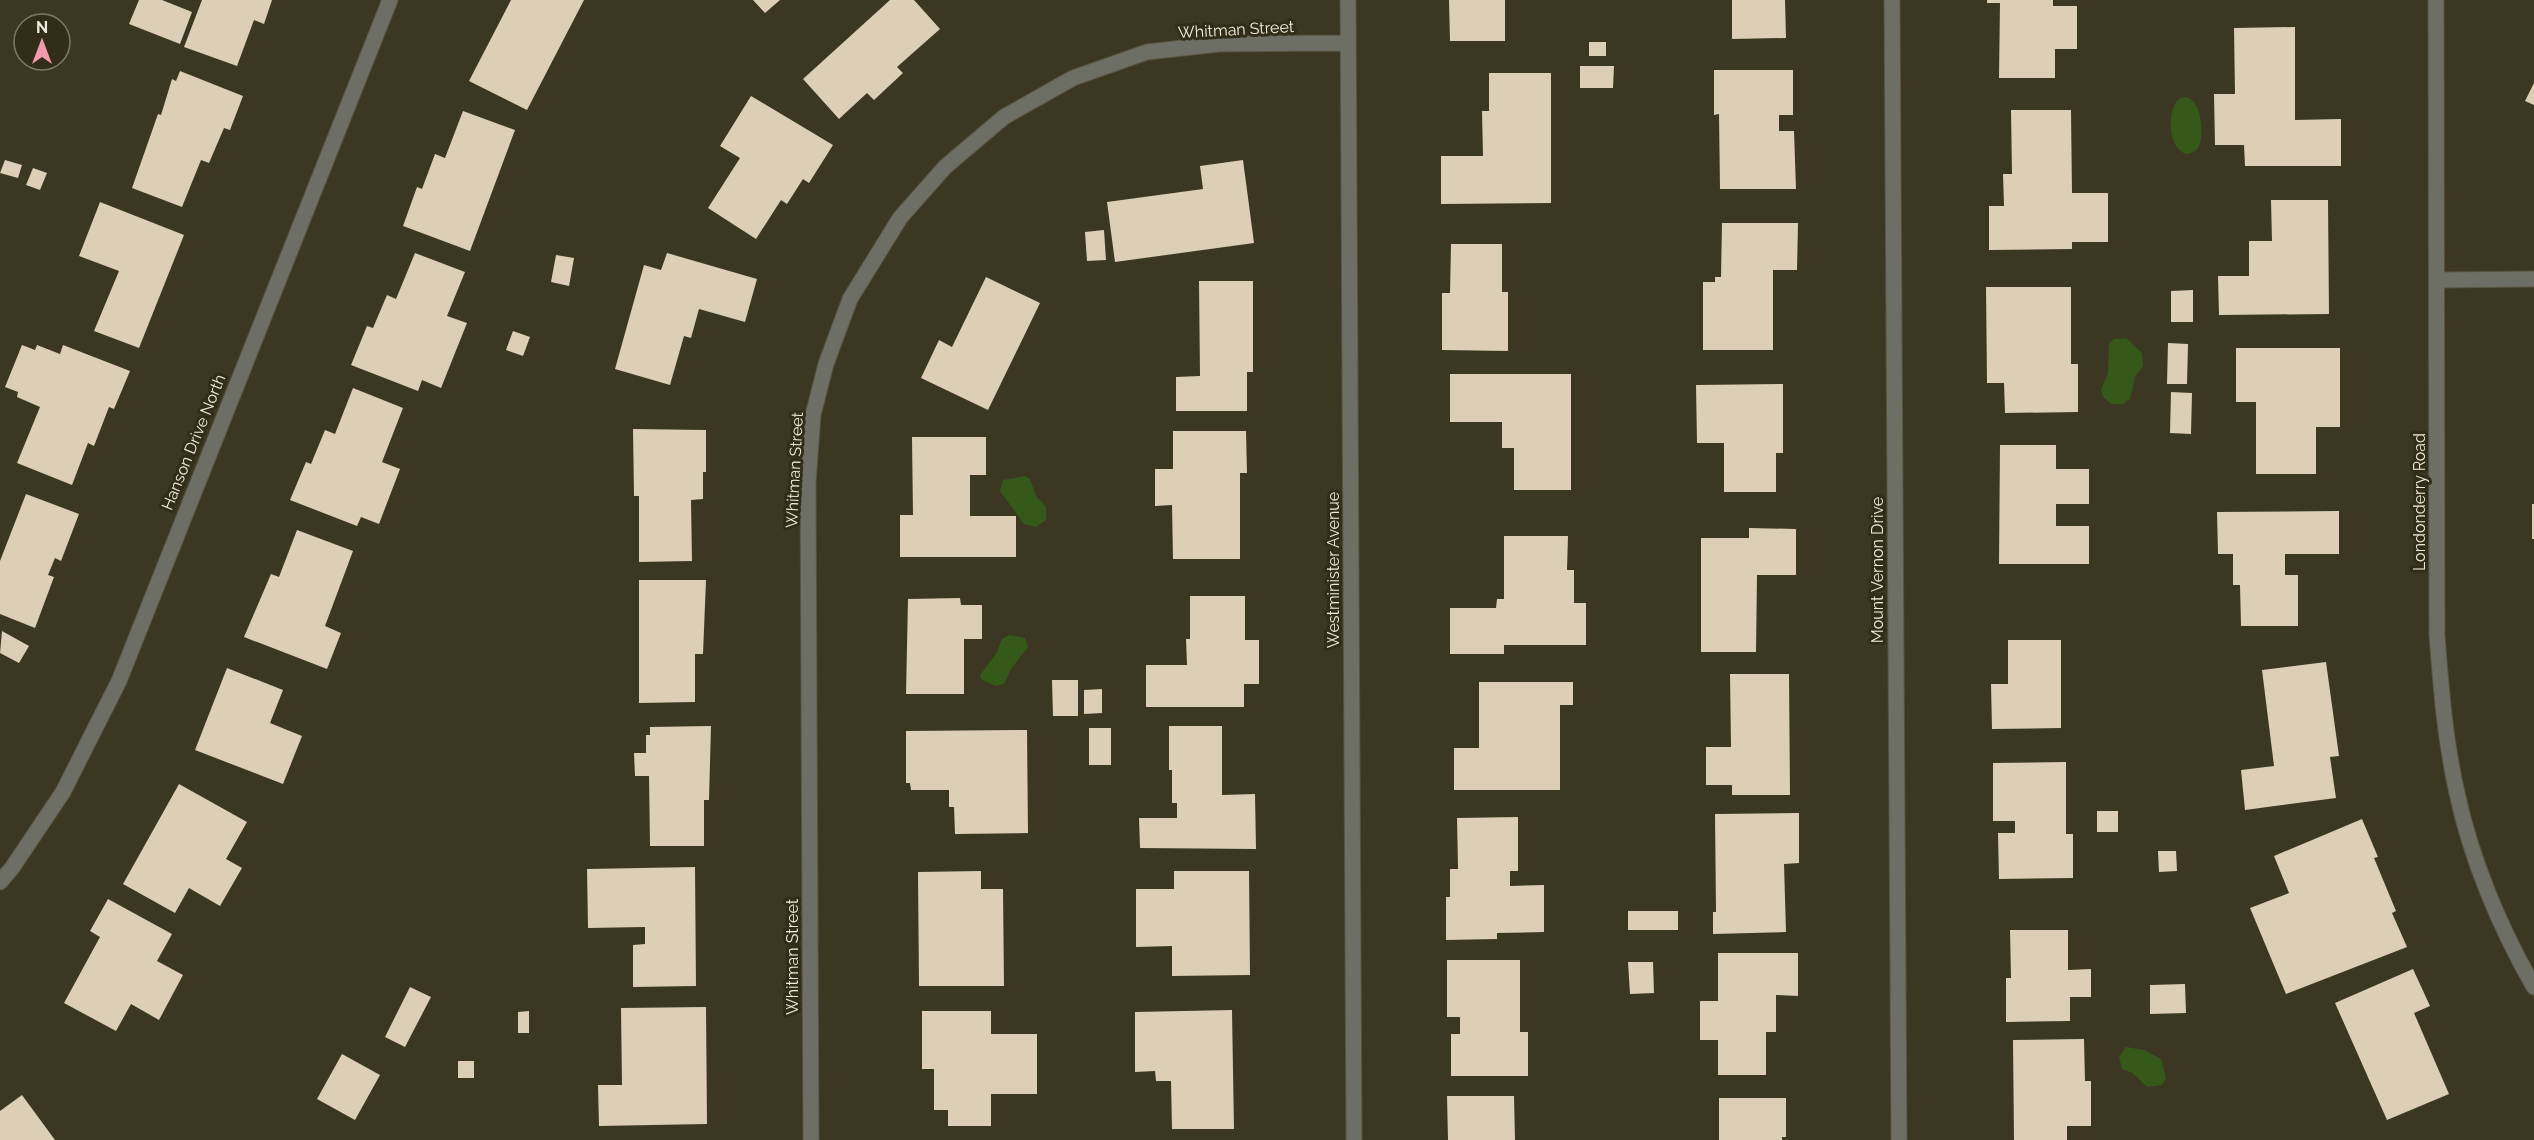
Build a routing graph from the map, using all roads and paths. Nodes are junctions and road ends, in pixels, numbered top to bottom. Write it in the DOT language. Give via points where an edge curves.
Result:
graph roads {
  1 [pos="390,0"];
  2 [pos="1348,0"];
  3 [pos="1892,0"];
  4 [pos="2436,0"];
  5 [pos="1348,43"];
  6 [pos="2534,279"];
  7 [pos="2438,280"];
  8 [pos="0,882"];
  9 [pos="2534,987"];
  10 [pos="811,1140"];
  11 [pos="1354,1140"];
  12 [pos="1899,1140"];
  1 -- 8 [label="street, Hanson Drive North" via="119,681 63,792"];
  2 -- 5 [label="street, Westminister Avenue"];
  3 -- 12 [label="street, Mount Vernon Drive"];
  4 -- 7 [label="street, Londonderry Road"];
  5 -- 10 [label="street, Whitman Street" via="1220,44 1147,52 1073,78 1004,117 945,167 900,218 850,299 826,364 813,415 808,482"];
  5 -- 11 [label="street, Westminister Avenue"];
  6 -- 7 [label="street"];
  7 -- 9 [label="street, Londonderry Road" via="2437,634 2443,715 2457,794 2480,870"];
}
